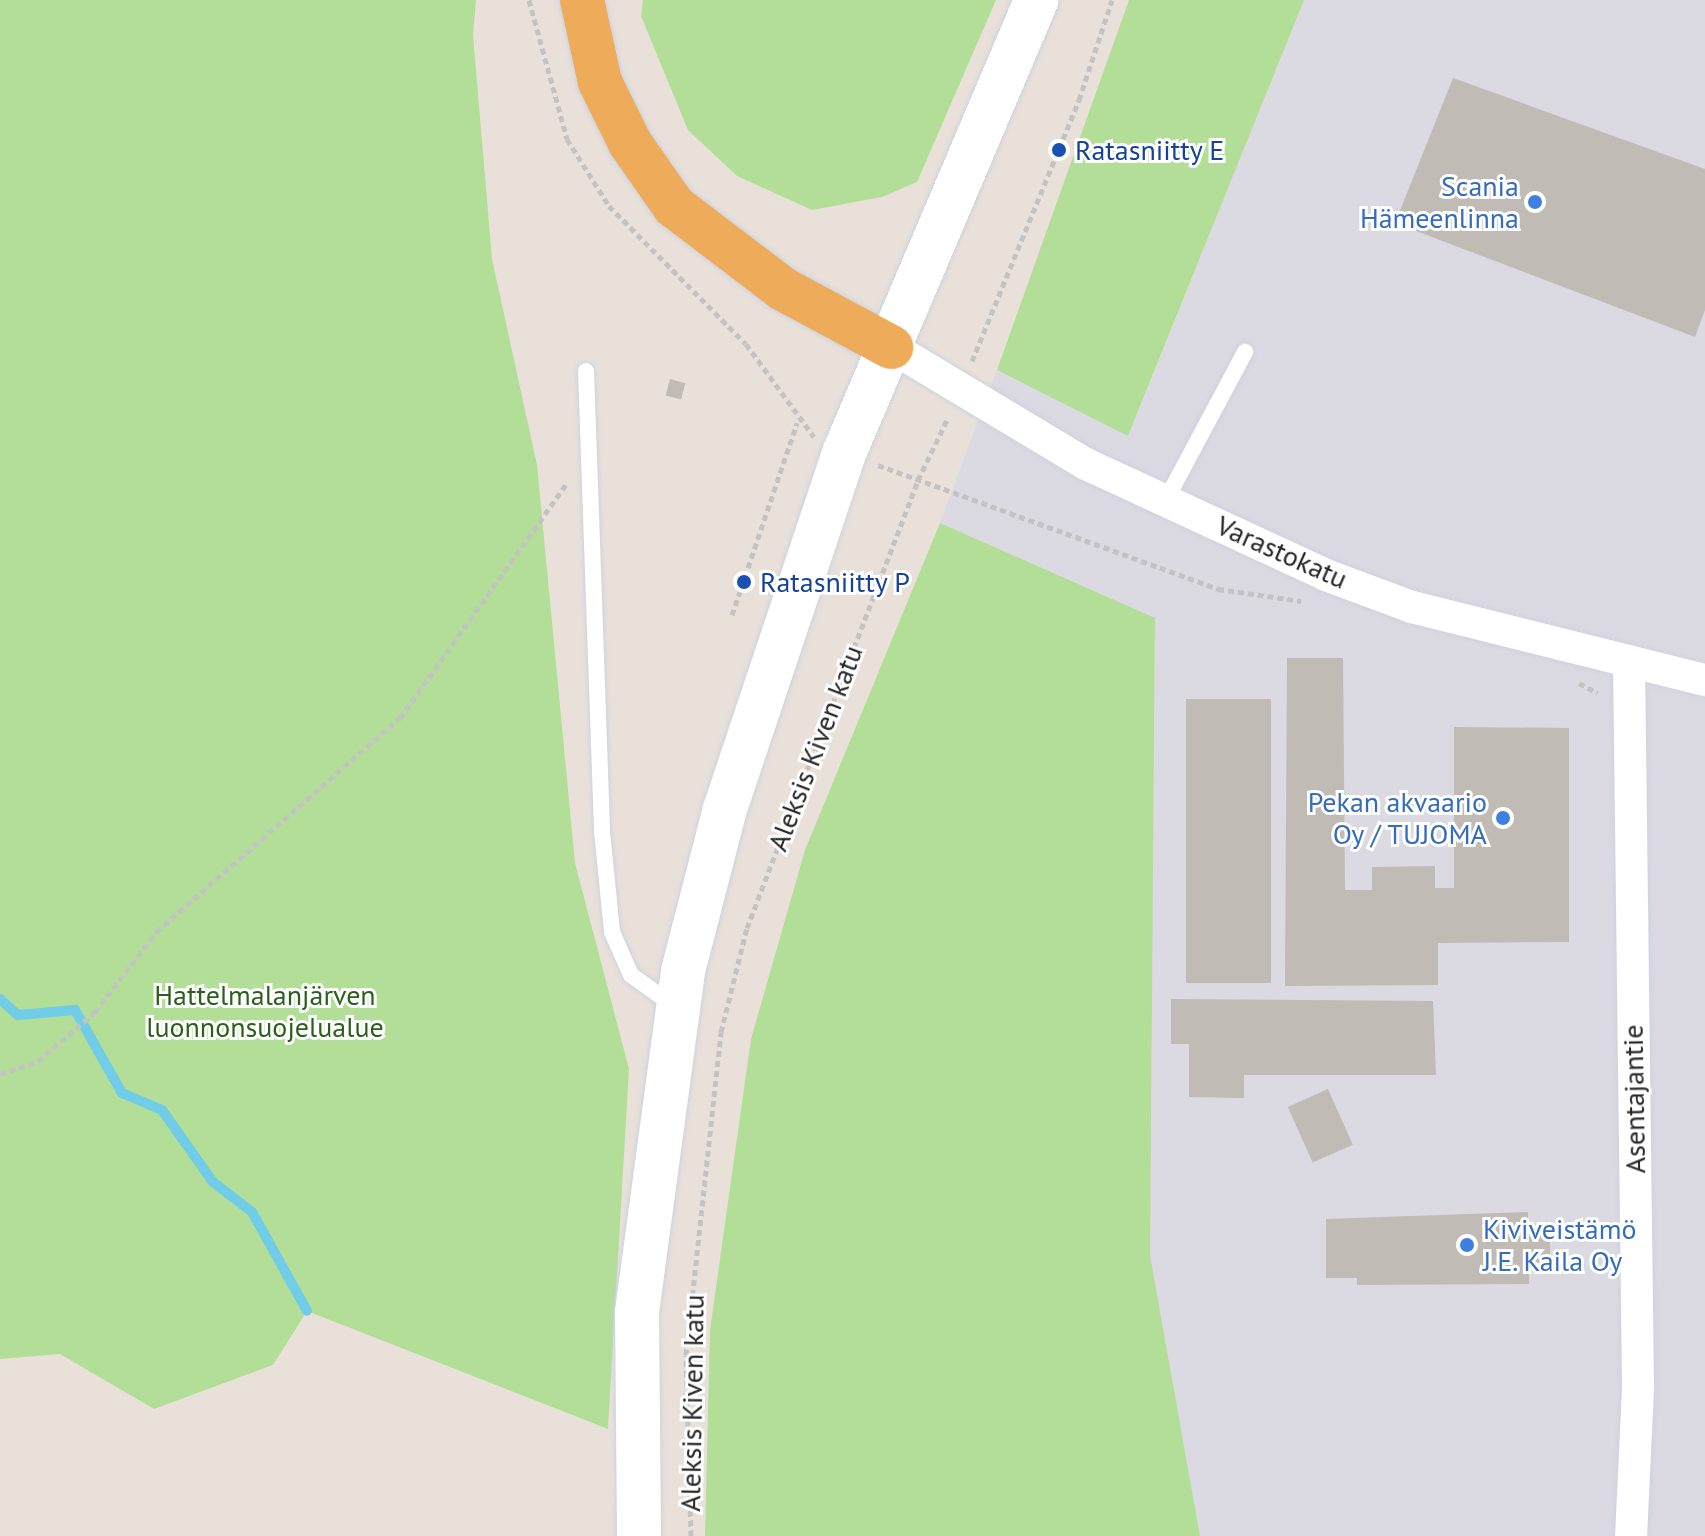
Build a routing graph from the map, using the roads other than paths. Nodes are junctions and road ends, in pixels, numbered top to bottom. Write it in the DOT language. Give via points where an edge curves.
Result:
graph roads {
  1 [pos="582,0"];
  2 [pos="1036,0"];
  3 [pos="891,347"];
  4 [pos="1245,352"];
  5 [pos="586,371"];
  6 [pos="1166,500"];
  7 [pos="1629,661"];
  8 [pos="1705,680"];
  9 [pos="674,1006"];
  10 [pos="639,1536"];
  11 [pos="1631,1536"];
  1 -- 3 [label="highway" via="600,82 630,143 674,206 783,289"];
  2 -- 3 [label="main road, Aleksis Kiven katu"];
  3 -- 6 [label="street, Varastokatu" via="1086,464"];
  3 -- 9 [label="main road, Aleksis Kiven katu" via="787,614"];
  4 -- 6 [label="lane"];
  5 -- 9 [label="lane" via="612,932 631,975"];
  6 -- 7 [label="street, Varastokatu" via="1412,607"];
  7 -- 8 [label="street, Varastokatu"];
  7 -- 11 [label="street, Asentajantie" via="1638,1389"];
  9 -- 10 [label="main road, Aleksis Kiven katu" via="637,1312"];
}
